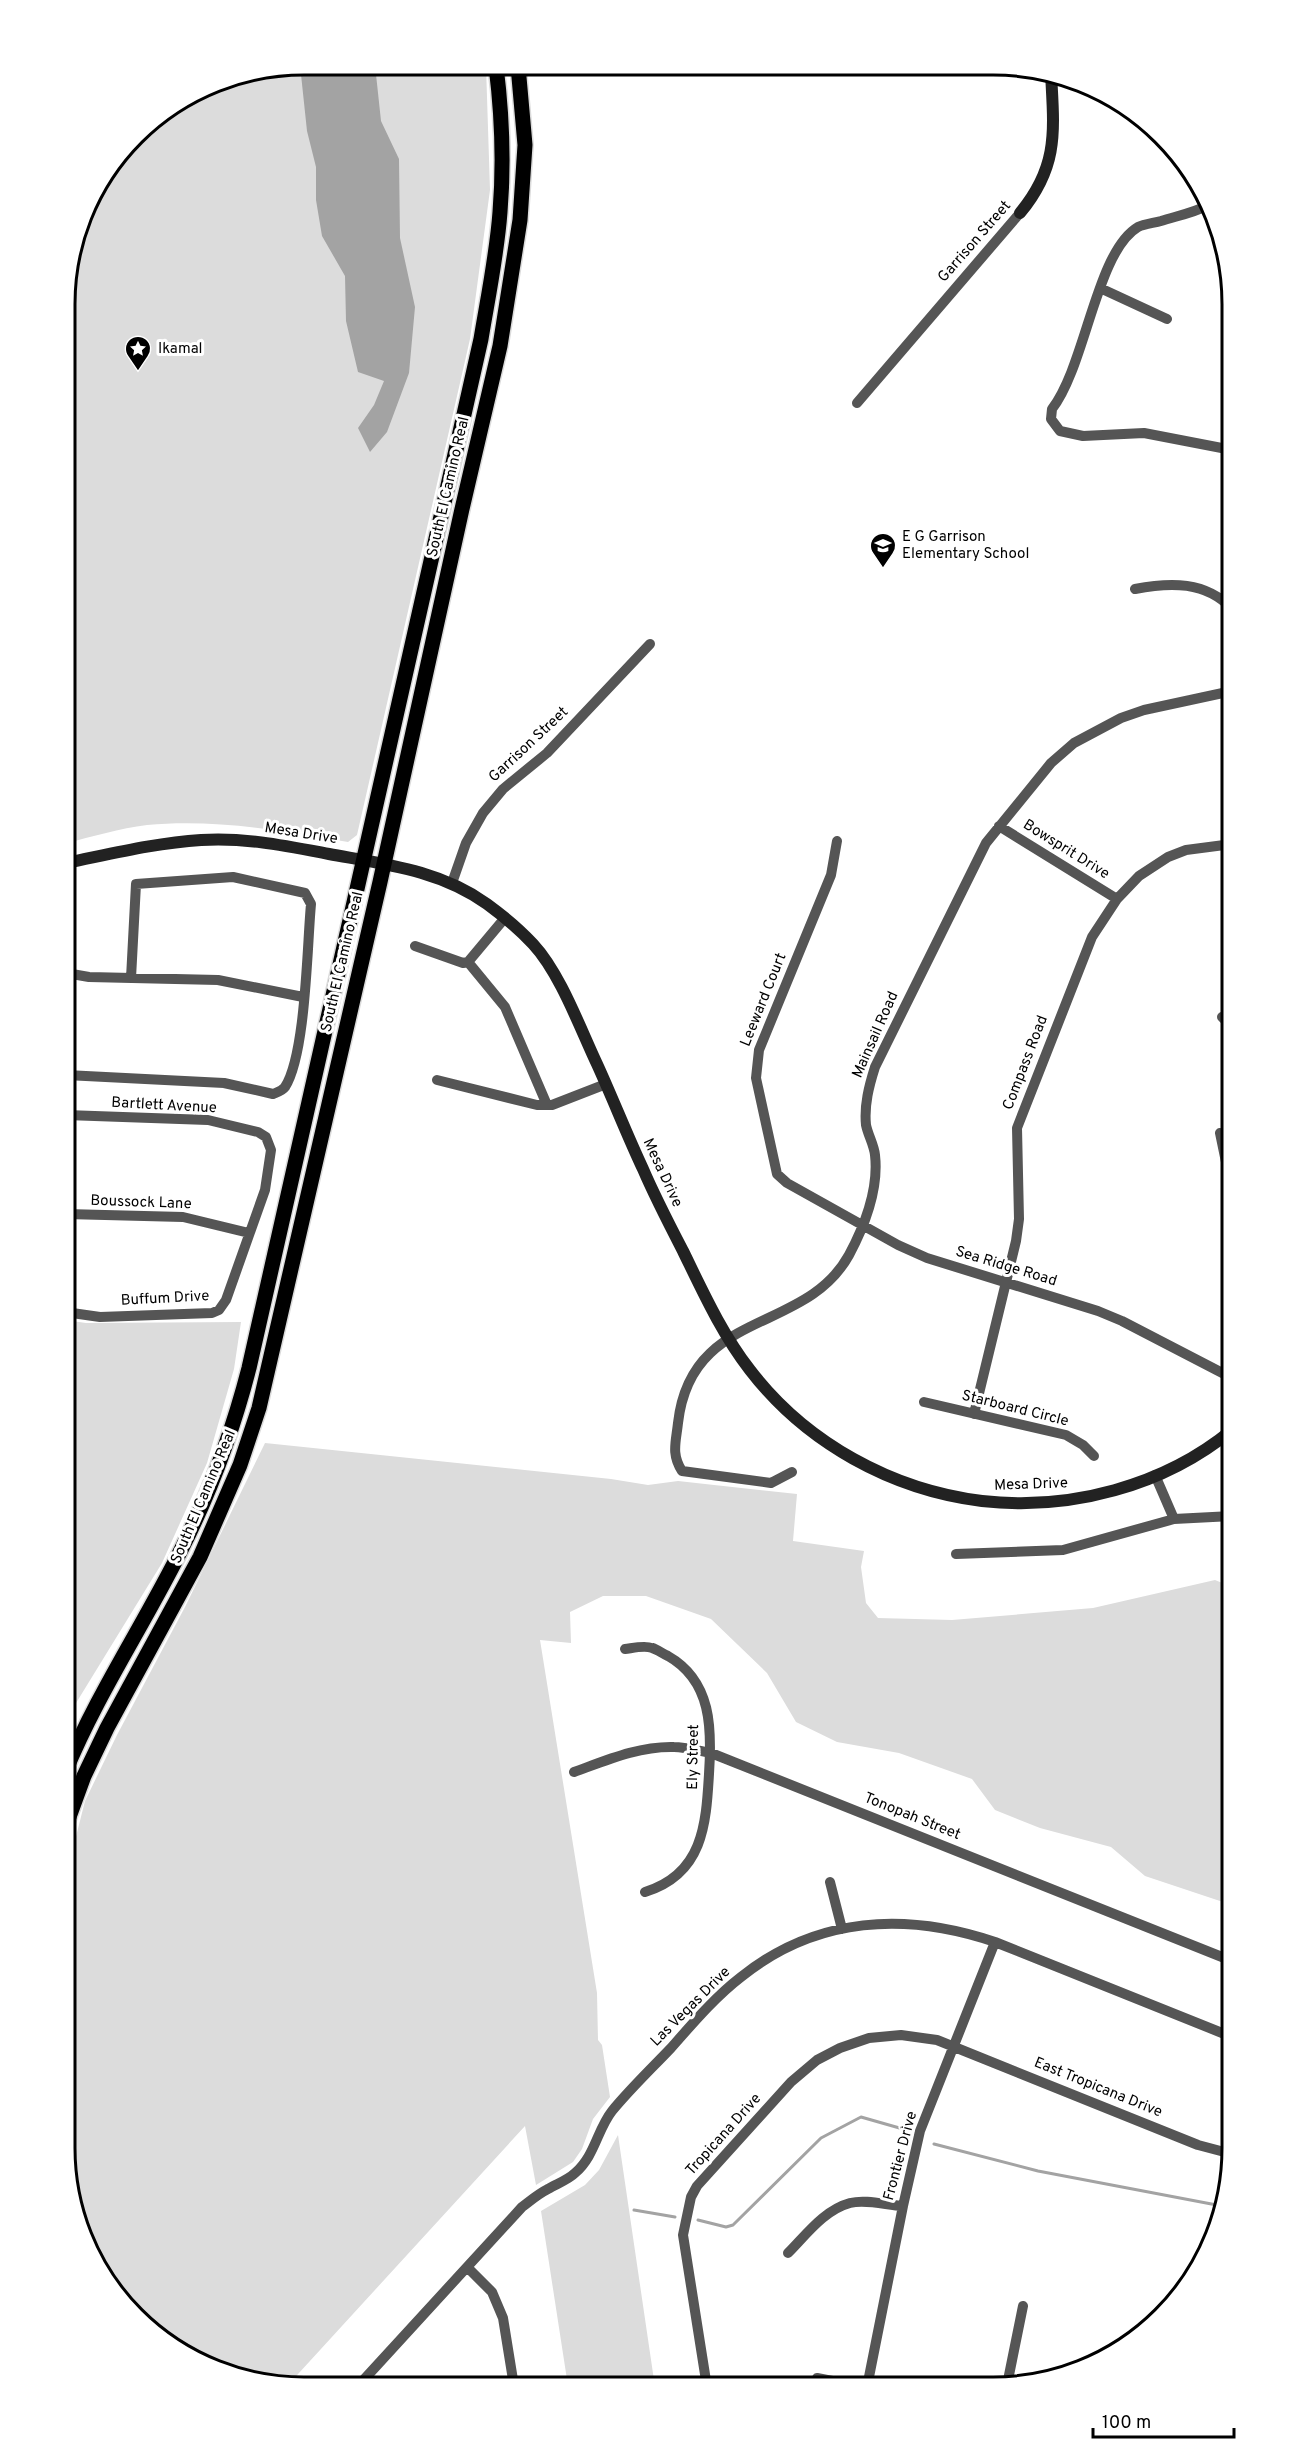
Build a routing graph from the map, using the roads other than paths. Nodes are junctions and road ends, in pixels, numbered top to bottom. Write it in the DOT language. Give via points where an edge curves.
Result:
graph roads {
  1 [pos="497,75"];
  2 [pos="519,75"];
  3 [pos="1051,83"];
  4 [pos="503,172"];
  5 [pos="521,200"];
  6 [pos="1201,209"];
  7 [pos="1020,213"];
  8 [pos="1100,288"];
  9 [pos="1167,319"];
  10 [pos="857,403"];
  11 [pos="1222,448"];
  12 [pos="1135,589"];
  13 [pos="1222,599"];
  14 [pos="650,644"];
  15 [pos="1222,693"];
  16 [pos="999,826"];
  17 [pos="837,841"];
  18 [pos="1222,845"];
  19 [pos="365,860"];
  20 [pos="75,861"];
  21 [pos="384,864"];
  22 [pos="452,883"];
  23 [pos="1117,899"];
  24 [pos="504,919"];
  25 [pos="415,946"];
  26 [pos="468,962"];
  27 [pos="75,975"];
  28 [pos="132,978"];
  29 [pos="303,997"];
  30 [pos="75,1075"];
  31 [pos="437,1080"];
  32 [pos="606,1084"];
  33 [pos="547,1105"];
  34 [pos="75,1115"];
  35 [pos="1220,1133"];
  36 [pos="1222,1143"];
  37 [pos="777,1174"];
  38 [pos="75,1214"];
  39 [pos="862,1225"];
  40 [pos="249,1233"];
  41 [pos="1007,1283"];
  42 [pos="75,1313"];
  43 [pos="728,1338"];
  44 [pos="1222,1373"];
  45 [pos="924,1402"];
  46 [pos="974,1414"];
  47 [pos="1222,1438"];
  48 [pos="1094,1456"];
  49 [pos="792,1472"];
  50 [pos="1155,1476"];
  51 [pos="1222,1517"];
  52 [pos="1174,1519"];
  53 [pos="956,1554"];
  54 [pos="625,1649"];
  55 [pos="75,1749"];
  56 [pos="711,1753"];
  57 [pos="574,1772"];
  58 [pos="75,1801"];
  59 [pos="830,1881"];
  60 [pos="645,1892"];
  61 [pos="842,1929"];
  62 [pos="995,1942"];
  63 [pos="1222,1957"];
  64 [pos="1222,2033"];
  65 [pos="953,2046"];
  66 [pos="1222,2151"];
  67 [pos="903,2206"];
  68 [pos="788,2253"];
  69 [pos="467,2267"];
  70 [pos="1023,2306"];
  71 [pos="366,2377"];
  72 [pos="513,2377"];
  73 [pos="705,2377"];
  74 [pos="867,2377"];
  75 [pos="1009,2377"];
  1 -- 4 [label="main road, South El Camino Real"];
  2 -- 5 [label="main road, South El Camino Real" via="525,145"];
  3 -- 7 [label="main road, Garrison Street" via="1053,125 1047,170"];
  4 -- 5 [label="main road" via="512,192"];
  4 -- 19 [label="main road, South El Camino Real" via="481,339"];
  5 -- 21 [label="main road, South El Camino Real" via="500,346"];
  6 -- 8 [label="street" via="1138,227 1120,245"];
  7 -- 10 [label="street, Garrison Street"];
  8 -- 9 [label="street"];
  8 -- 11 [label="street" via="1080,353 1052,409 1051,419 1060,430 1083,436 1144,433"];
  12 -- 13 [label="street" via="1159,584 1196,586"];
  14 -- 22 [label="street, Garrison Street" via="547,753 503,789 483,813 466,843"];
  15 -- 16 [label="street, Mainsail Road" via="1144,710 1074,743 1051,763"];
  16 -- 23 [label="street, Bowsprit Drive"];
  16 -- 39 [label="street, Mainsail Road" via="986,843 875,1067 867,1091 866,1125 875,1154 875,1191"];
  17 -- 37 [label="street, Leeward Court" via="831,875 756,1063"];
  18 -- 23 [label="street, Compass Road" via="1186,850 1168,857 1138,876"];
  19 -- 20 [label="main road, Mesa Drive" via="267,842 206,839 156,844"];
  19 -- 21 [label="main road, Mesa Drive"];
  19 -- 55 [label="main road, South El Camino Real" via="249,1368 222,1458 182,1548"];
  21 -- 22 [label="main road, Mesa Drive"];
  21 -- 58 [label="main road, South El Camino Real" via="248,1444 200,1557 107,1728"];
  22 -- 24 [label="main road, Mesa Drive"];
  23 -- 41 [label="street, Compass Road" via="1092,937 1017,1128 1018,1219"];
  24 -- 26 [label="street"];
  24 -- 32 [label="main road, Mesa Drive" via="533,944 548,966"];
  25 -- 26 [label="street"];
  26 -- 33 [label="street" via="505,1007"];
  27 -- 28 [label="street"];
  28 -- 29 [label="street" via="218,980"];
  28 -- 29 [label="street" via="136,884 233,877 301,892 311,904"];
  29 -- 30 [label="street" via="298,1050 285,1088 279,1092 224,1083"];
  31 -- 33 [label="street" via="537,1106"];
  32 -- 33 [label="street"];
  32 -- 43 [label="main road, Mesa Drive" via="642,1168"];
  34 -- 40 [label="street, Bartlett Avenue" via="208,1120 266,1137 271,1150 265,1190"];
  35 -- 36 [label="street"];
  37 -- 39 [label="street, Sea Ridge Road"];
  38 -- 40 [label="street, Boussock Lane" via="183,1217"];
  39 -- 41 [label="street, Sea Ridge Road" via="927,1258"];
  39 -- 43 [label="street, Mainsail Road" via="850,1254 829,1281 813,1294"];
  40 -- 42 [label="street, Buffum Drive" via="219,1310 100,1317"];
  41 -- 44 [label="street, Sea Ridge Road" via="1122,1321"];
  41 -- 46 [label="street, Compass Road"];
  43 -- 49 [label="street, Mainsail Road" via="712,1350 684,1391 674,1458 690,1473 771,1483"];
  43 -- 50 [label="main road, Mesa Drive" via="751,1372 817,1436 876,1471 938,1493 1006,1504 1061,1502"];
  45 -- 46 [label="street, Starboard Circle"];
  46 -- 48 [label="street, Starboard Circle" via="1066,1435"];
  47 -- 50 [label="main road, Mesa Drive"];
  50 -- 52 [label="street"];
  51 -- 52 [label="street"];
  52 -- 53 [label="street" via="1063,1550"];
  54 -- 56 [label="street, Ely Street" via="651,1647 678,1662 692,1676 707,1704"];
  56 -- 57 [label="street, Tonopah Street" via="658,1747 628,1752"];
  56 -- 60 [label="street, Ely Street" via="707,1813 698,1847 676,1876"];
  56 -- 63 [label="street, Tonopah Street"];
  59 -- 61 [label="street"];
  61 -- 62 [label="street, Las Vegas Drive" via="876,1923 921,1924 960,1930"];
  61 -- 69 [label="street, Las Vegas Drive" via="781,1951 742,1976 715,2000 612,2111 584,2164 522,2207"];
  62 -- 64 [label="street, Las Vegas Drive"];
  62 -- 65 [label="street, Frontier Drive"];
  65 -- 66 [label="street, East Tropicana Drive"];
  65 -- 67 [label="street, Frontier Drive" via="920,2131"];
  65 -- 73 [label="street, Tropicana Drive" via="901,2035 869,2038 817,2060 791,2082 697,2186 682,2235"];
  67 -- 68 [label="street" via="862,2202 840,2207"];
  67 -- 74 [label="street, Frontier Drive"];
  69 -- 71 [label="street, Las Vegas Drive"];
  69 -- 72 [label="street" via="492,2292 503,2318"];
  70 -- 75 [label="street"];
}
